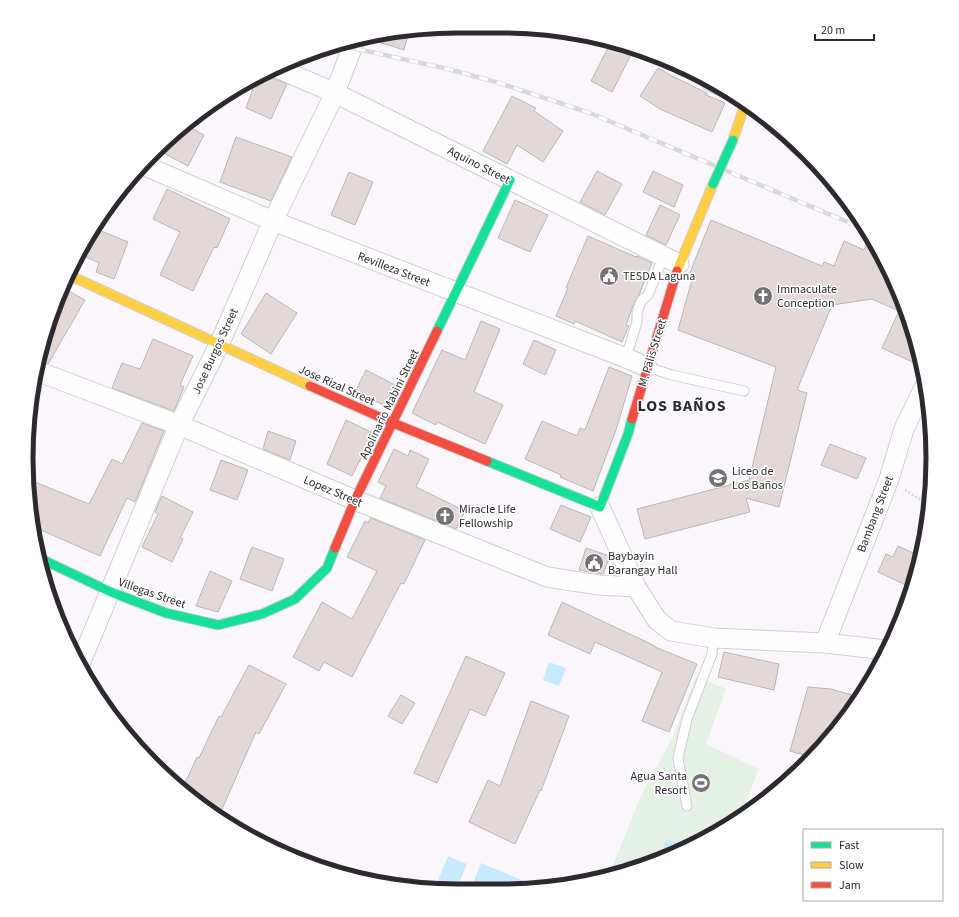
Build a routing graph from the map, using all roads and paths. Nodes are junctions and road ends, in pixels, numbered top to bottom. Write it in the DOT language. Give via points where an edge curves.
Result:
graph roads {
  1 [pos="354,46"];
  2 [pos="283,71"];
  3 [pos="335,93"];
  4 [pos="743,109"];
  5 [pos="149,168"];
  6 [pos="510,180"];
  7 [pos="273,221"];
  8 [pos="671,261"];
  9 [pos="74,277"];
  10 [pos="455,293"];
  11 [pos="219,345"];
  12 [pos="626,358"];
  13 [pos="647,367"];
  14 [pos="42,373"];
  15 [pos="744,391"];
  16 [pos="921,395"];
  17 [pos="393,423"];
  18 [pos="179,425"];
  19 [pos="889,479"];
  20 [pos="355,500"];
  21 [pos="923,502"];
  22 [pos="600,507"];
  23 [pos="45,561"];
  24 [pos="636,587"];
  25 [pos="111,592"];
  26 [pos="262,614"];
  27 [pos="714,638"];
  28 [pos="825,643"];
  29 [pos="881,649"];
  30 [pos="83,658"];
  31 [pos="687,806"];
  1 -- 3 [label="street, Jose Burgos Street"];
  2 -- 3 [label="street, Aquino Street"];
  3 -- 6 [label="street, Aquino Street"];
  3 -- 7 [label="street, Jose Burgos Street"];
  4 -- 8 [label="main road, M. Palis Street, bridge" via="733,140 713,184"];
  5 -- 7 [label="street, Revilleza Street"];
  6 -- 8 [label="street, Aquino Street"];
  6 -- 10 [label="main road, Apolinario Mabini Street"];
  7 -- 10 [label="street, Revilleza Street"];
  7 -- 11 [label="street, Jose Burgos Street"];
  8 -- 12 [label="lane" via="639,306"];
  8 -- 13 [label="main road, M. Palis Street"];
  9 -- 11 [label="main road, Jose Rizal Street"];
  10 -- 12 [label="street, Revilleza Street"];
  10 -- 17 [label="main road, Apolinario Mabini Street"];
  11 -- 17 [label="main road, Jose Rizal Street"];
  11 -- 18 [label="street, Jose Burgos Street"];
  12 -- 13 [label="street, Revilleza Street"];
  13 -- 15 [label="lane"];
  13 -- 22 [label="main road, M. Palis Street" via="628,434"];
  14 -- 18 [label="street, Lopez Street"];
  16 -- 19 [label="street, Bambang Street" via="904,429"];
  17 -- 20 [label="main road, Apolinario Mabini Street"];
  17 -- 22 [label="main road, Jose Rizal Street"];
  18 -- 20 [label="street, Lopez Street"];
  18 -- 25 [label="street, Jose Burgos Street"];
  19 -- 21 [label="path"];
  19 -- 28 [label="street, Bambang Street"];
  20 -- 24 [label="street, Lopez Street" via="547,577 599,585"];
  20 -- 26 [label="main road, Apolinario Mabini Street" via="327,568 295,599"];
  22 -- 24 [label="street"];
  23 -- 25 [label="main road, Villegas Street"];
  24 -- 27 [label="street" via="657,620 671,632"];
  25 -- 26 [label="main road, Villegas Street" via="166,613 218,625"];
  25 -- 30 [label="street, Jose Burgos Street"];
  27 -- 28 [label="street"];
  27 -- 31 [label="lane" via="712,654 687,719 678,758"];
  28 -- 29 [label="street"];
}
